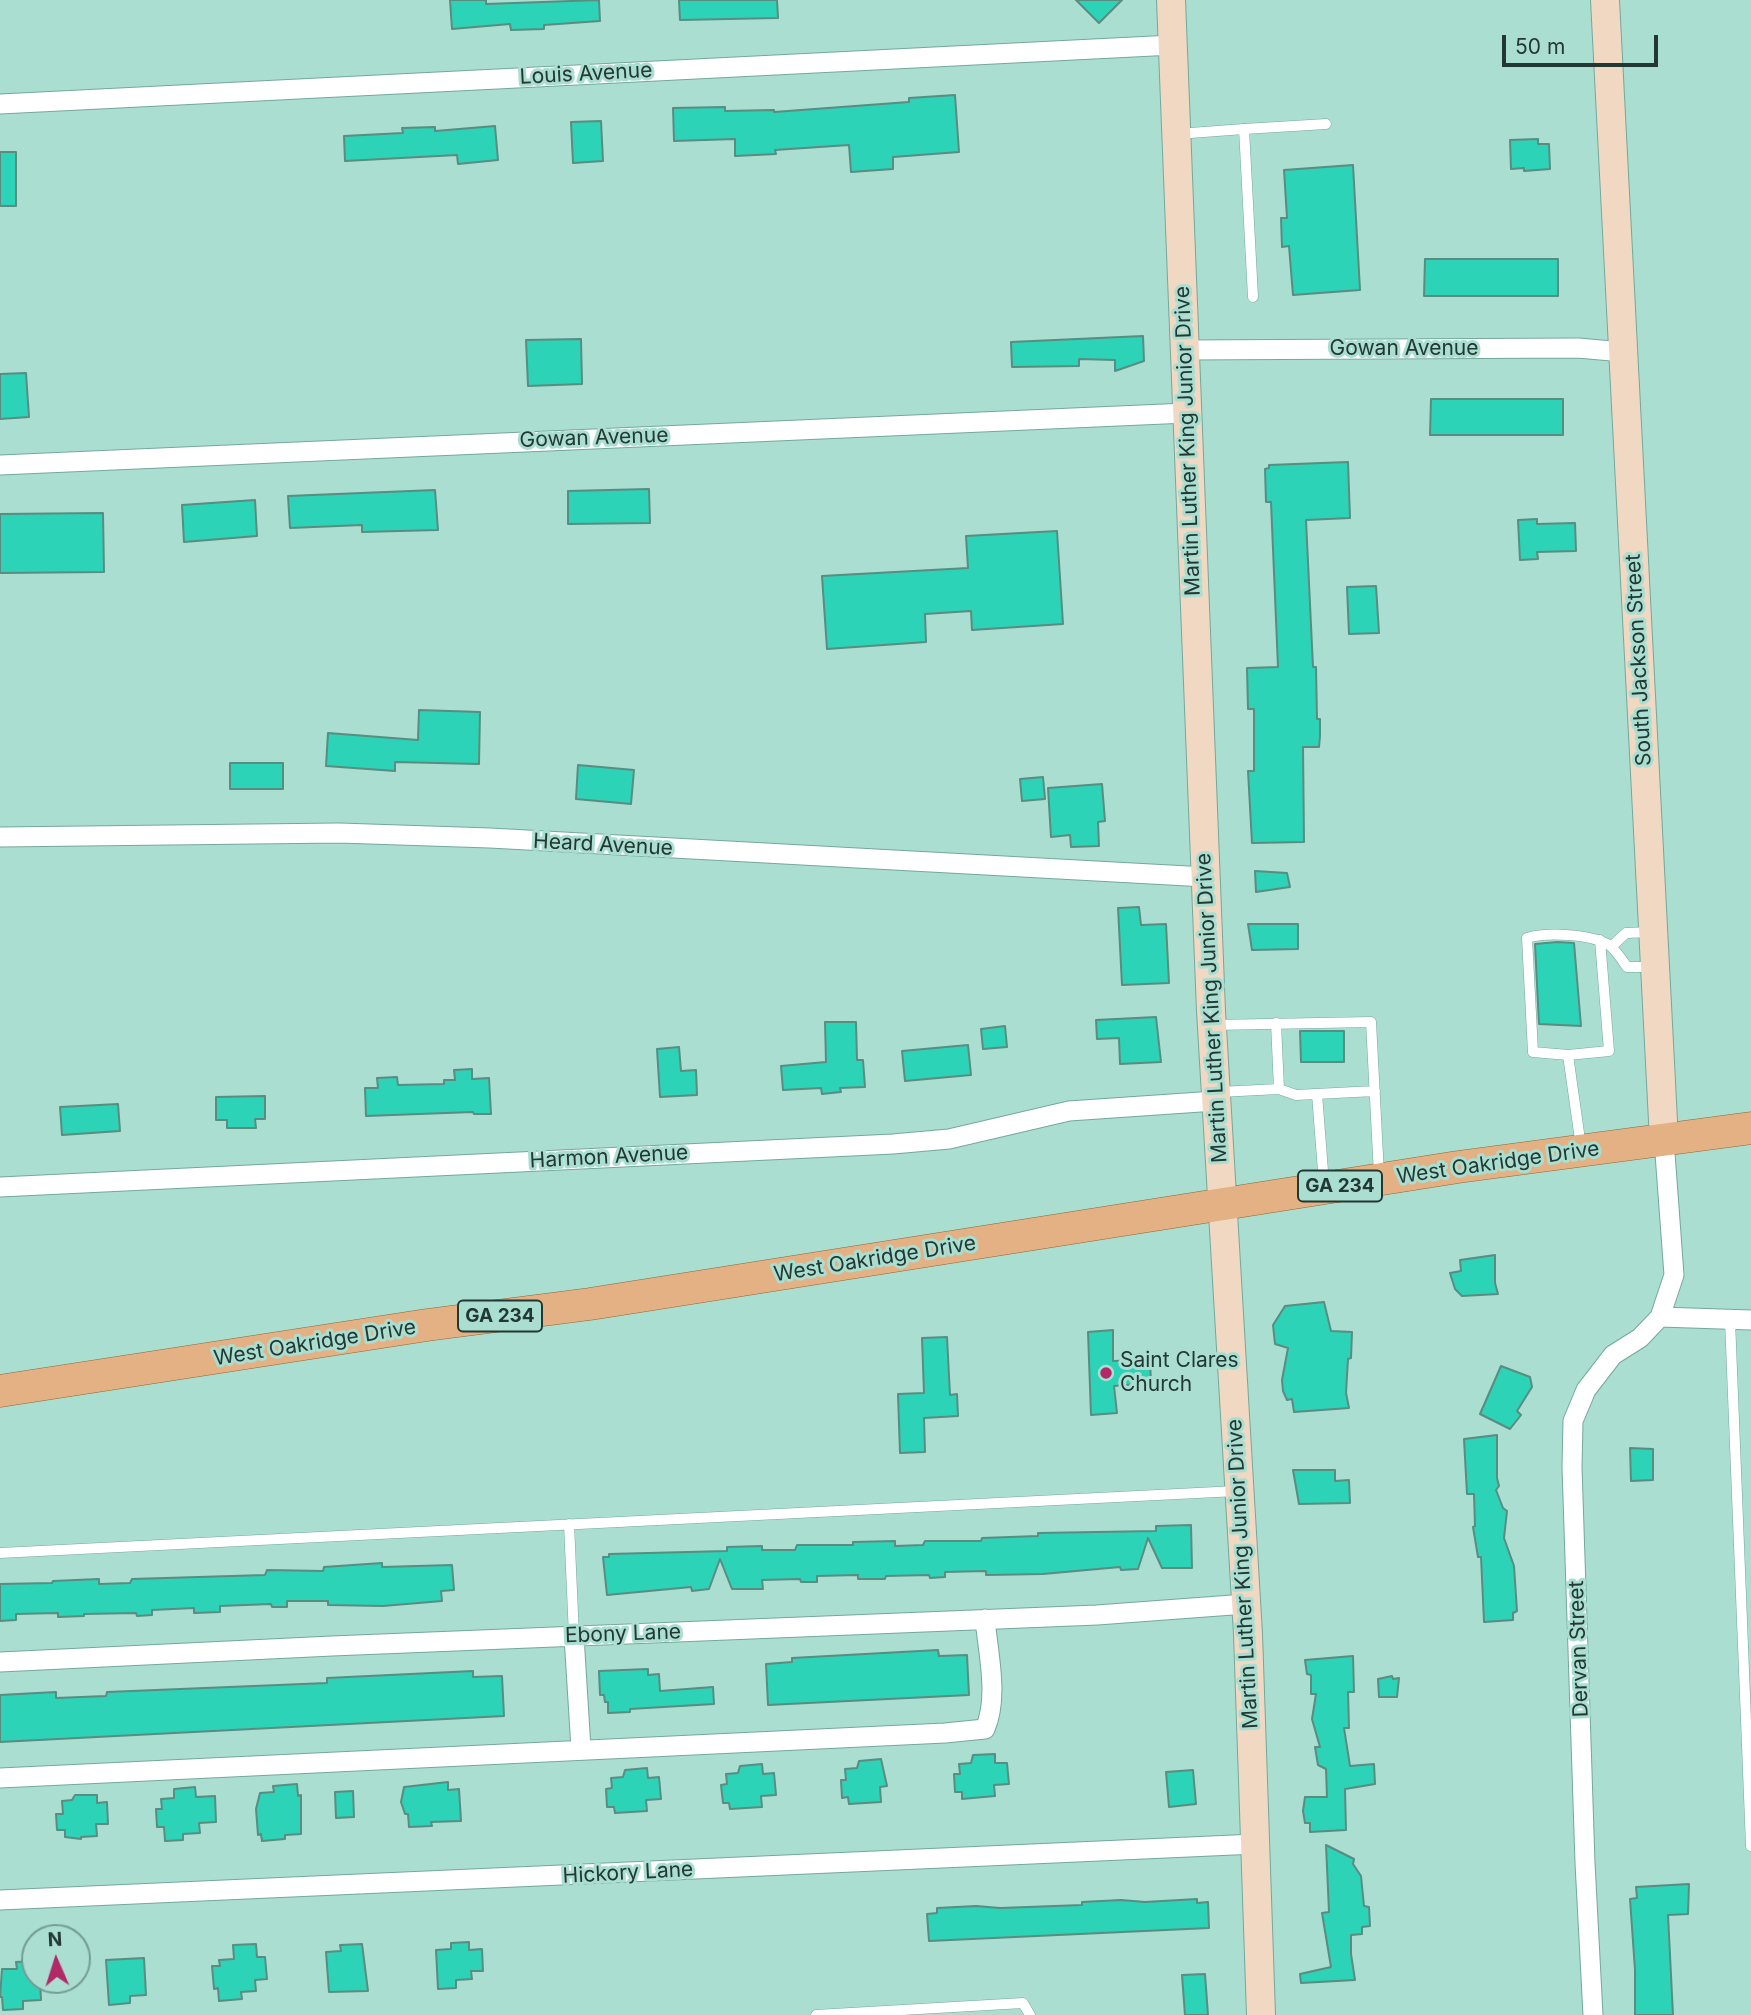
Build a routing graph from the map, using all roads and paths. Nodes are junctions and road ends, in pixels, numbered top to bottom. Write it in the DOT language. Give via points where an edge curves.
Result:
graph roads {
  1 [pos="1171,0"];
  2 [pos="1605,0"];
  3 [pos="1172,45"];
  4 [pos="0,104"];
  5 [pos="1326,124"];
  6 [pos="1244,129"];
  7 [pos="1176,134"];
  8 [pos="1252,297"];
  9 [pos="1185,350"];
  10 [pos="1623,352"];
  11 [pos="1187,413"];
  12 [pos="0,465"];
  13 [pos="0,837"];
  14 [pos="1206,877"];
  15 [pos="1653,932"];
  16 [pos="1600,940"];
  17 [pos="1612,946"];
  18 [pos="1655,968"];
  19 [pos="1276,1023"];
  20 [pos="1212,1025"];
  21 [pos="1568,1055"];
  22 [pos="1279,1089"];
  23 [pos="1375,1091"];
  24 [pos="1317,1094"];
  25 [pos="1215,1097"];
  26 [pos="1751,1128"];
  27 [pos="1664,1140"];
  28 [pos="1581,1151"];
  29 [pos="1380,1180"];
  30 [pos="0,1187"];
  31 [pos="1325,1188"];
  32 [pos="1222,1204"];
  33 [pos="1660,1317"];
  34 [pos="1730,1320"];
  35 [pos="1751,1320"];
  36 [pos="0,1391"];
  37 [pos="1239,1491"];
  38 [pos="569,1524"];
  39 [pos="0,1553"];
  40 [pos="1246,1604"];
  41 [pos="985,1619"];
  42 [pos="574,1636"];
  43 [pos="0,1662"];
  44 [pos="581,1749"];
  45 [pos="0,1778"];
  46 [pos="1256,1844"];
  47 [pos="1751,1846"];
  48 [pos="0,1900"];
  49 [pos="917,2012"];
  50 [pos="816,2015"];
  51 [pos="1030,2015"];
  52 [pos="1261,2015"];
  53 [pos="1593,2015"];
  1 -- 3 [label="street, Martin Luther King Junior Drive"];
  2 -- 10 [label="street, South Jackson Street"];
  3 -- 4 [label="street, Louis Avenue"];
  3 -- 7 [label="street, Martin Luther King Junior Drive"];
  5 -- 6 [label="lane"];
  6 -- 7 [label="lane"];
  6 -- 8 [label="lane"];
  7 -- 9 [label="street, Martin Luther King Junior Drive"];
  9 -- 10 [label="street, Gowan Avenue" via="1578,348"];
  9 -- 11 [label="street, Martin Luther King Junior Drive"];
  10 -- 15 [label="street, South Jackson Street"];
  11 -- 12 [label="street, Gowan Avenue"];
  11 -- 14 [label="street, Martin Luther King Junior Drive"];
  13 -- 14 [label="street, Heard Avenue" via="339,833 491,838"];
  14 -- 20 [label="street, Martin Luther King Junior Drive"];
  15 -- 17 [label="lane" via="1626,933"];
  15 -- 18 [label="street, South Jackson Street"];
  16 -- 17 [label="lane"];
  16 -- 21 [label="lane" via="1609,1051"];
  16 -- 21 [label="lane" via="1539,934 1527,938 1533,1052"];
  17 -- 18 [label="lane" via="1627,967"];
  18 -- 27 [label="street, South Jackson Street"];
  19 -- 20 [label="lane"];
  19 -- 22 [label="lane"];
  19 -- 23 [label="lane" via="1371,1021"];
  20 -- 25 [label="street, Martin Luther King Junior Drive"];
  21 -- 28 [label="lane"];
  22 -- 24 [label="lane" via="1296,1095"];
  22 -- 25 [label="lane"];
  23 -- 24 [label="lane"];
  23 -- 29 [label="lane"];
  24 -- 31 [label="lane"];
  25 -- 30 [label="street, Harmon Avenue" via="1069,1111 948,1139 893,1144"];
  25 -- 32 [label="street, Martin Luther King Junior Drive"];
  26 -- 27 [label="main road, West Oakridge Drive / GA 234"];
  27 -- 28 [label="main road, West Oakridge Drive / GA 234"];
  27 -- 33 [label="street, South Jackson Street" via="1674,1275"];
  28 -- 29 [label="main road, West Oakridge Drive / GA 234"];
  29 -- 31 [label="main road, West Oakridge Drive / GA 234"];
  31 -- 32 [label="main road, West Oakridge Drive / GA 234"];
  32 -- 36 [label="main road, West Oakridge Drive / GA 234"];
  32 -- 37 [label="street, Martin Luther King Junior Drive"];
  33 -- 34 [label="street"];
  33 -- 53 [label="street, Dervan Street" via="1640,1338 1613,1354 1586,1390 1573,1421"];
  34 -- 35 [label="street"];
  34 -- 47 [label="lane"];
  37 -- 38 [label="lane"];
  37 -- 40 [label="street, Martin Luther King Junior Drive"];
  38 -- 39 [label="lane"];
  38 -- 42 [label="lane"];
  40 -- 41 [label="street, Ebony Lane"];
  40 -- 46 [label="street, Martin Luther King Junior Drive"];
  41 -- 42 [label="street, Ebony Lane"];
  41 -- 44 [label="street" via="992,1697 985,1729"];
  42 -- 43 [label="street, Ebony Lane"];
  42 -- 44 [label="street"];
  44 -- 45 [label="street"];
  46 -- 48 [label="street, Hickory Lane"];
  46 -- 52 [label="street, Martin Luther King Junior Drive"];
  49 -- 50 [label="lane"];
  49 -- 51 [label="lane" via="1023,2003"];
}
